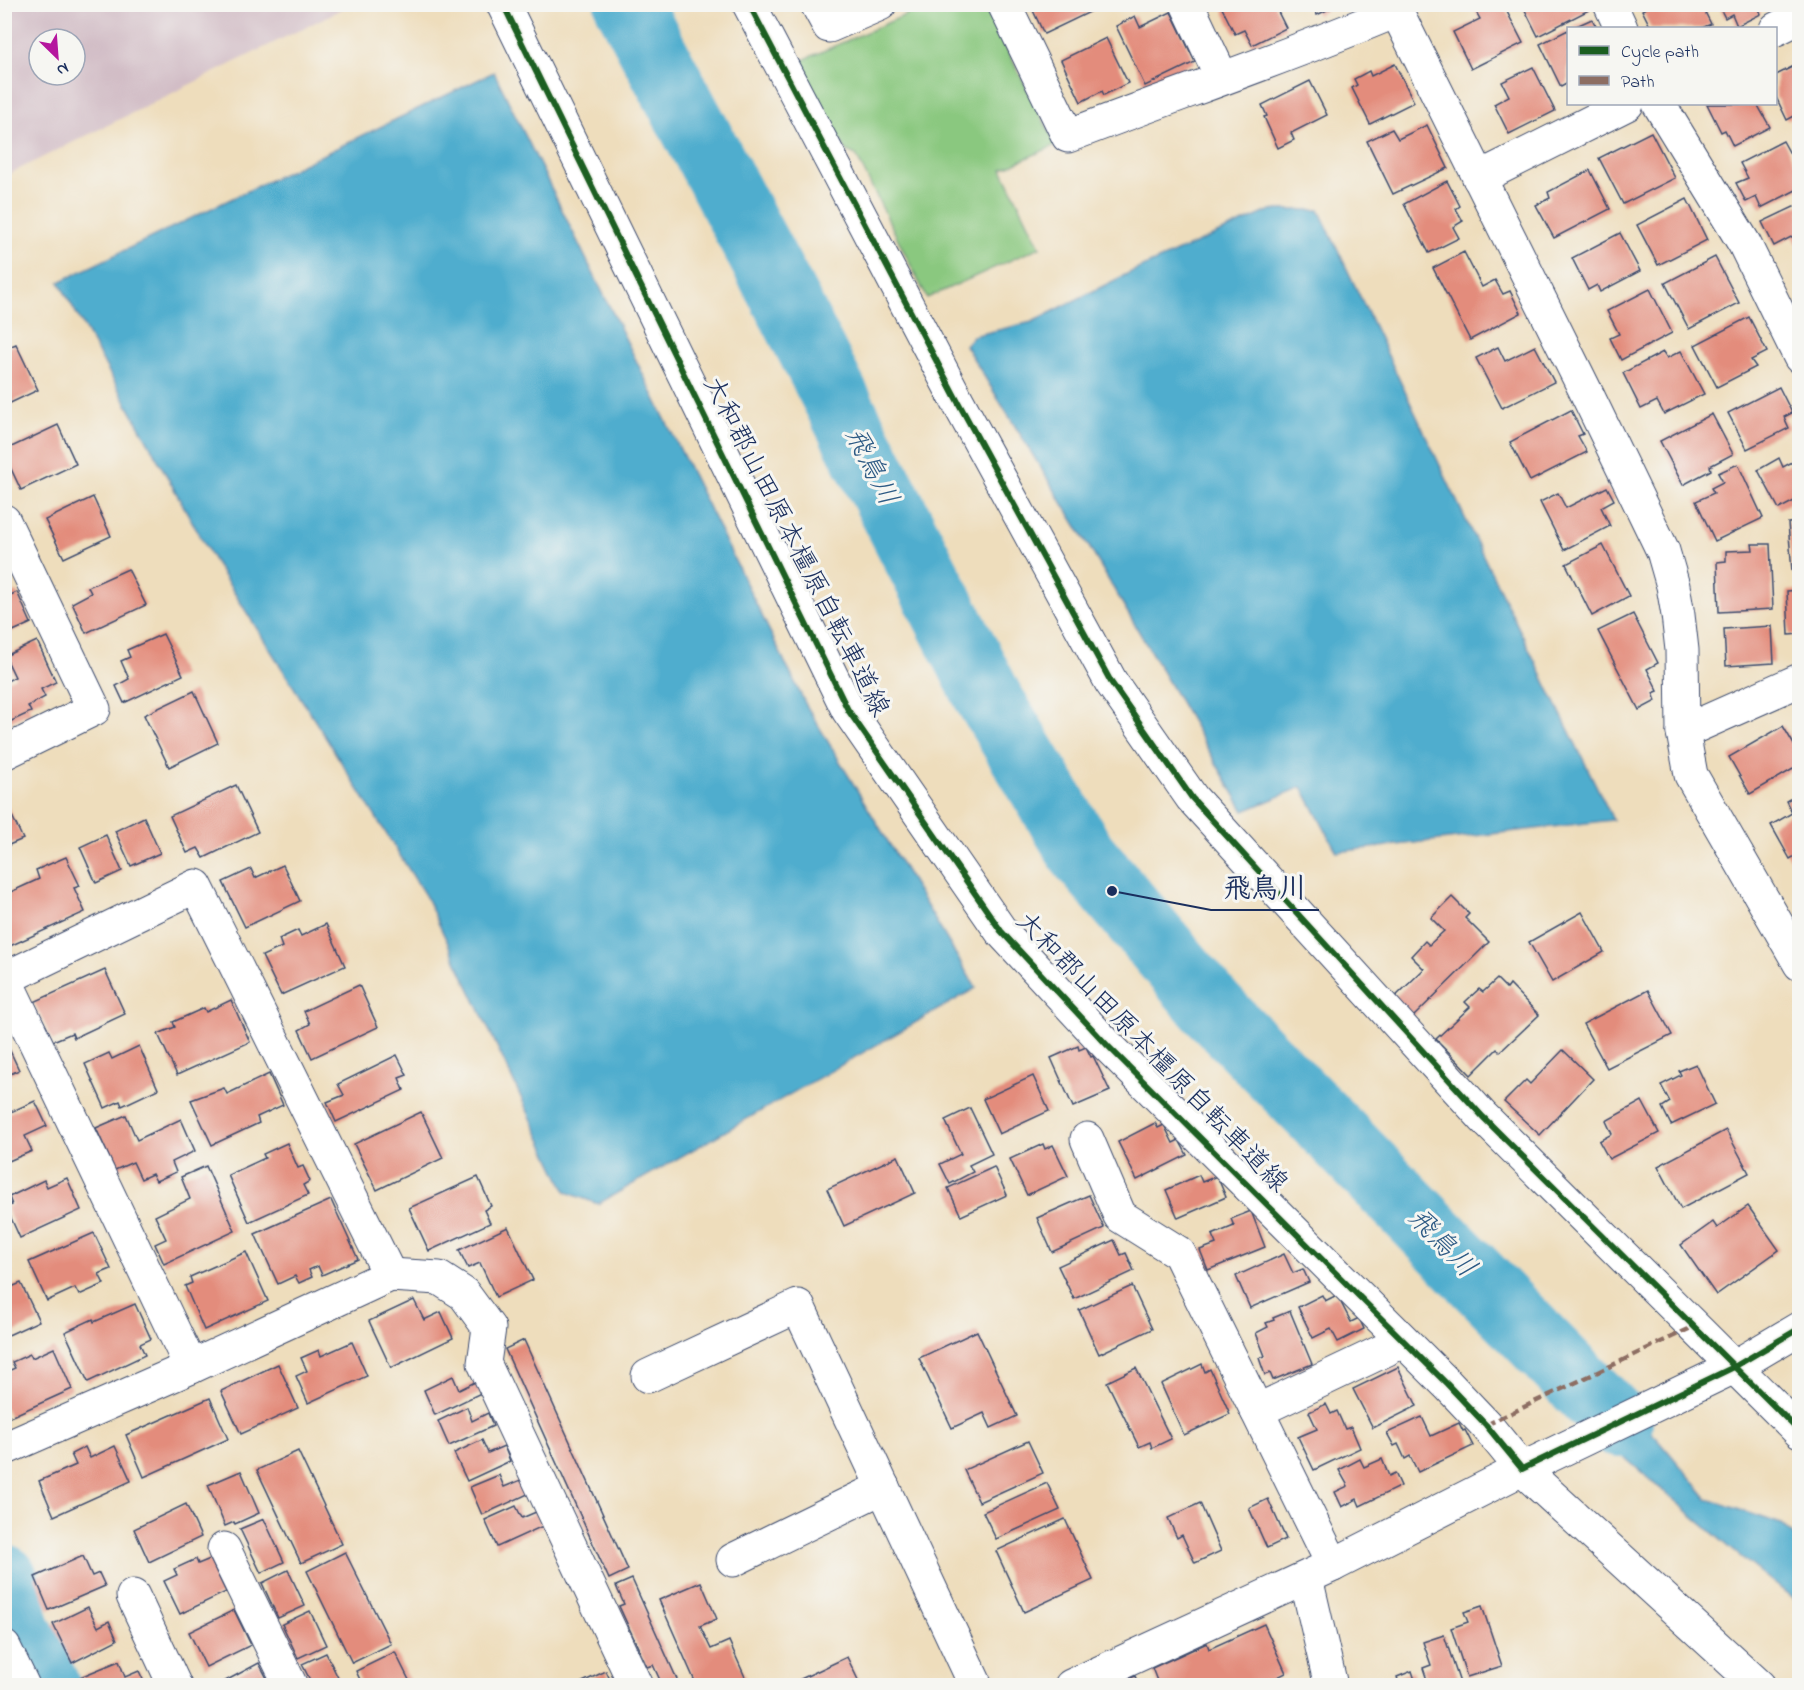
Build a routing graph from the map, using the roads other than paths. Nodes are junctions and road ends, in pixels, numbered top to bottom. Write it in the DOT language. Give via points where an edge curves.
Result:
graph roads {
  1 [pos="503,4"];
  2 [pos="749,4"];
  3 [pos="817,4"];
  4 [pos="880,4"];
  5 [pos="1004,4"];
  6 [pos="1187,4"];
  7 [pos="1610,4"];
  8 [pos="1394,8"];
  9 [pos="1800,17"];
  10 [pos="1621,27"];
  11 [pos="1777,28"];
  12 [pos="1222,78"];
  13 [pos="1625,105"];
  14 [pos="1660,105"];
  15 [pos="1479,178"];
  16 [pos="1800,357"];
  17 [pos="8,536"];
  18 [pos="1800,680"];
  19 [pos="1683,732"];
  20 [pos="4,753"];
  21 [pos="1800,964"];
  22 [pos="5,979"];
  23 [pos="1087,1138"];
  24 [pos="390,1275"];
  25 [pos="1800,1328"];
  26 [pos="1387,1349"];
  27 [pos="191,1367"];
  28 [pos="1725,1371"];
  29 [pos="648,1376"];
  30 [pos="1257,1411"];
  31 [pos="1800,1432"];
  32 [pos="4,1449"];
  33 [pos="1535,1463"];
  34 [pos="883,1486"];
  35 [pos="224,1549"];
  36 [pos="733,1560"];
  37 [pos="1319,1572"];
  38 [pos="133,1596"];
  39 [pos="4,1647"];
  40 [pos="23,1686"];
  41 [pos="176,1686"];
  42 [pos="291,1686"];
  43 [pos="636,1686"];
  44 [pos="976,1686"];
  45 [pos="1071,1686"];
  46 [pos="1331,1686"];
  47 [pos="1759,1686"];
  1 -- 33 [label="street, 大和郡山田原本橿原自転車道線" via="848,710 994,921 1108,1046 1486,1425"];
  2 -- 28 [label="street" via="958,402 1111,682 1192,798 1483,1117"];
  3 -- 4 [label="street" via="829,26"];
  5 -- 12 [label="street" via="1068,136"];
  6 -- 12 [label="street"];
  7 -- 10 [label="street"];
  8 -- 12 [label="street" via="1313,46"];
  8 -- 15 [label="street"];
  9 -- 11 [label="street"];
  13 -- 15 [label="street"];
  14 -- 16 [label="street" via="1744,243"];
  15 -- 19 [label="street" via="1663,550 1673,586 1682,650"];
  17 -- 20 [label="street" via="94,709"];
  18 -- 19 [label="street"];
  19 -- 21 [label="street" via="1691,775"];
  22 -- 24 [label="street" via="196,886"];
  22 -- 27 [label="street"];
  23 -- 30 [label="street" via="1120,1216 1179,1253"];
  24 -- 27 [label="street"];
  24 -- 43 [label="street" via="439,1278 464,1294 489,1328 484,1364"];
  25 -- 28 [label="street"];
  26 -- 30 [label="street"];
  27 -- 32 [label="street"];
  28 -- 31 [label="street"];
  28 -- 33 [label="street"];
  29 -- 34 [label="street" via="798,1306"];
  30 -- 37 [label="street"];
  33 -- 37 [label="street"];
  33 -- 47 [label="street, 大和郡山田原本橿原自転車道線"];
  34 -- 36 [label="street"];
  34 -- 44 [label="street"];
  35 -- 42 [label="street"];
  37 -- 45 [label="street"];
  37 -- 46 [label="street"];
  38 -- 41 [label="street"];
  39 -- 40 [label="street"];
}
